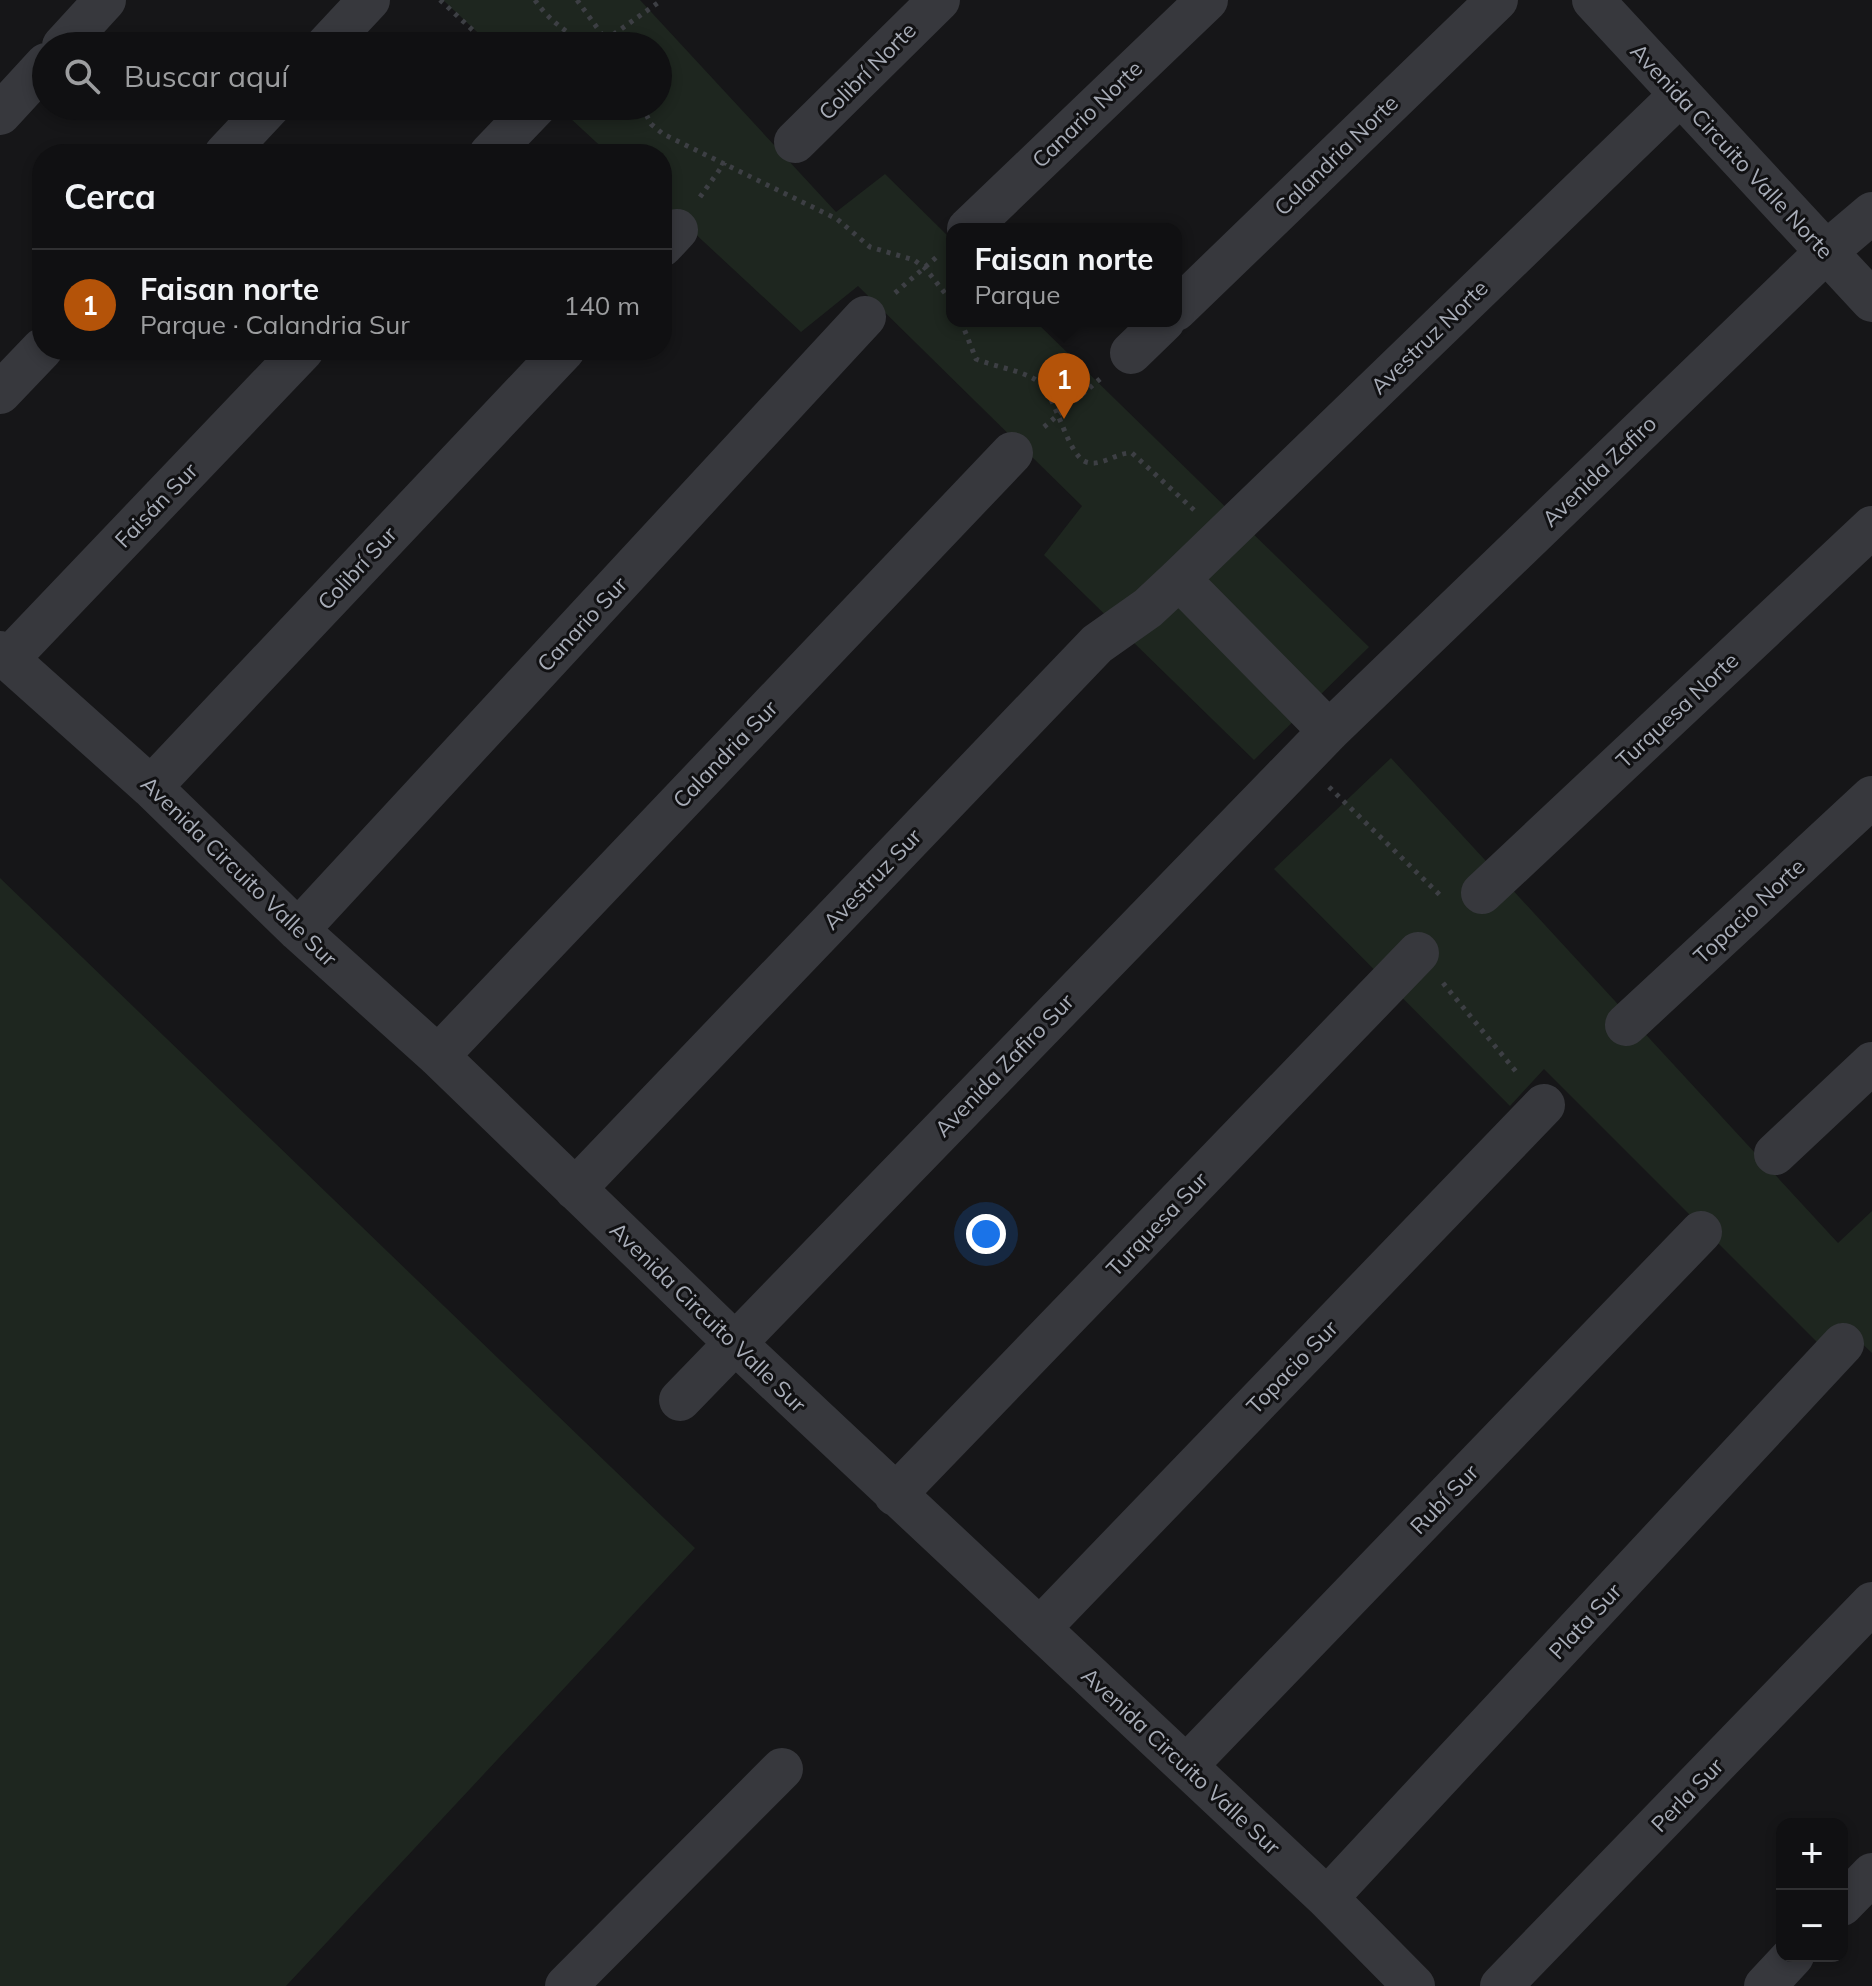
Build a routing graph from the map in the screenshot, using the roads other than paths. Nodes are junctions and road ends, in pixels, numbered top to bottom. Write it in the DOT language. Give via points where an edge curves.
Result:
graph roads {
  1 [pos="105,0"];
  2 [pos="369,0"];
  3 [pos="939,0"];
  4 [pos="1207,0"];
  5 [pos="1497,0"];
  6 [pos="1593,0"];
  7 [pos="76,32"];
  8 [pos="339,32"];
  9 [pos="32,79"];
  10 [pos="1680,95"];
  11 [pos="0,114"];
  12 [pos="257,120"];
  13 [pos="523,120"];
  14 [pos="795,142"];
  15 [pos="234,144"];
  16 [pos="500,144"];
  17 [pos="1872,213"];
  18 [pos="973,223"];
  19 [pos="1826,252"];
  20 [pos="1872,301"];
  21 [pos="1182,304"];
  22 [pos="865,317"];
  23 [pos="1158,327"];
  24 [pos="1131,353"];
  25 [pos="32,359"];
  26 [pos="293,360"];
  27 [pos="555,360"];
  28 [pos="0,393"];
  29 [pos="1012,453"];
  30 [pos="1872,527"];
  31 [pos="1179,579"];
  32 [pos="4,656"];
  33 [pos="1315,746"];
  34 [pos="151,787"];
  35 [pos="1872,797"];
  36 [pos="1466,898"];
  37 [pos="298,930"];
  38 [pos="1418,953"];
  39 [pos="1626,1025"];
  40 [pos="438,1056"];
  41 [pos="1872,1063"];
  42 [pos="1544,1105"];
  43 [pos="1775,1154"];
  44 [pos="575,1189"];
  45 [pos="1701,1232"];
  46 [pos="734,1342"];
  47 [pos="1843,1344"];
  48 [pos="680,1400"];
  49 [pos="895,1495"];
  50 [pos="1872,1603"];
  51 [pos="1040,1628"];
  52 [pos="1186,1766"];
  53 [pos="782,1769"];
  54 [pos="1872,1874"];
  55 [pos="1327,1898"];
  56 [pos="1848,1899"];
  57 [pos="1787,1962"];
  58 [pos="566,1986"];
  59 [pos="1414,1986"];
  60 [pos="1501,1986"];
  61 [pos="1765,1986"];
  1 -- 7 [label="street"];
  2 -- 8 [label="street"];
  3 -- 14 [label="street, Colibrí Norte"];
  4 -- 18 [label="street, Canario Norte"];
  5 -- 21 [label="street, Calandria Norte"];
  6 -- 10 [label="street, Avenida Circuito Valle Norte"];
  9 -- 11 [label="street"];
  10 -- 19 [label="street, Avenida Circuito Valle Norte"];
  10 -- 31 [label="street, Avestruz Norte"];
  12 -- 15 [label="street"];
  13 -- 16 [label="street"];
  17 -- 19 [label="street, Avenida Zafiro"];
  19 -- 20 [label="street, Avenida Circuito Valle Norte"];
  19 -- 33 [label="street, Avenida Zafiro"];
  22 -- 37 [label="street, Canario Sur"];
  23 -- 24 [label="street"];
  25 -- 28 [label="street"];
  26 -- 32 [label="street, Faisán Sur"];
  27 -- 34 [label="street, Colibrí Sur"];
  29 -- 40 [label="street, Calandria Sur"];
  30 -- 36 [label="street, Turquesa Norte"];
  31 -- 33 [label="street"];
  31 -- 44 [label="street, Avestruz Sur" via="1097,644"];
  32 -- 34 [label="street, Avenida Circuito Valle Sur"];
  33 -- 46 [label="street, Avenida Zafiro Sur"];
  34 -- 37 [label="street, Avenida Circuito Valle Sur"];
  35 -- 39 [label="street, Topacio Norte"];
  37 -- 40 [label="street, Avenida Circuito Valle Sur"];
  38 -- 49 [label="street, Turquesa Sur"];
  40 -- 44 [label="street, Avenida Circuito Valle Sur"];
  41 -- 43 [label="street"];
  42 -- 51 [label="street, Topacio Sur"];
  44 -- 46 [label="street, Avenida Circuito Valle Sur"];
  45 -- 52 [label="street, Rubí Sur"];
  46 -- 48 [label="street, Avenida Zafiro Sur"];
  46 -- 49 [label="street, Avenida Circuito Valle Sur"];
  47 -- 55 [label="street, Plata Sur"];
  49 -- 51 [label="street, Avenida Circuito Valle Sur"];
  50 -- 60 [label="street, Perla Sur"];
  51 -- 52 [label="street, Avenida Circuito Valle Sur"];
  52 -- 55 [label="street, Avenida Circuito Valle Sur"];
  53 -- 58 [label="street"];
  54 -- 56 [label="street"];
  55 -- 59 [label="street, Avenida Circuito Valle Sur"];
  57 -- 61 [label="street"];
}
